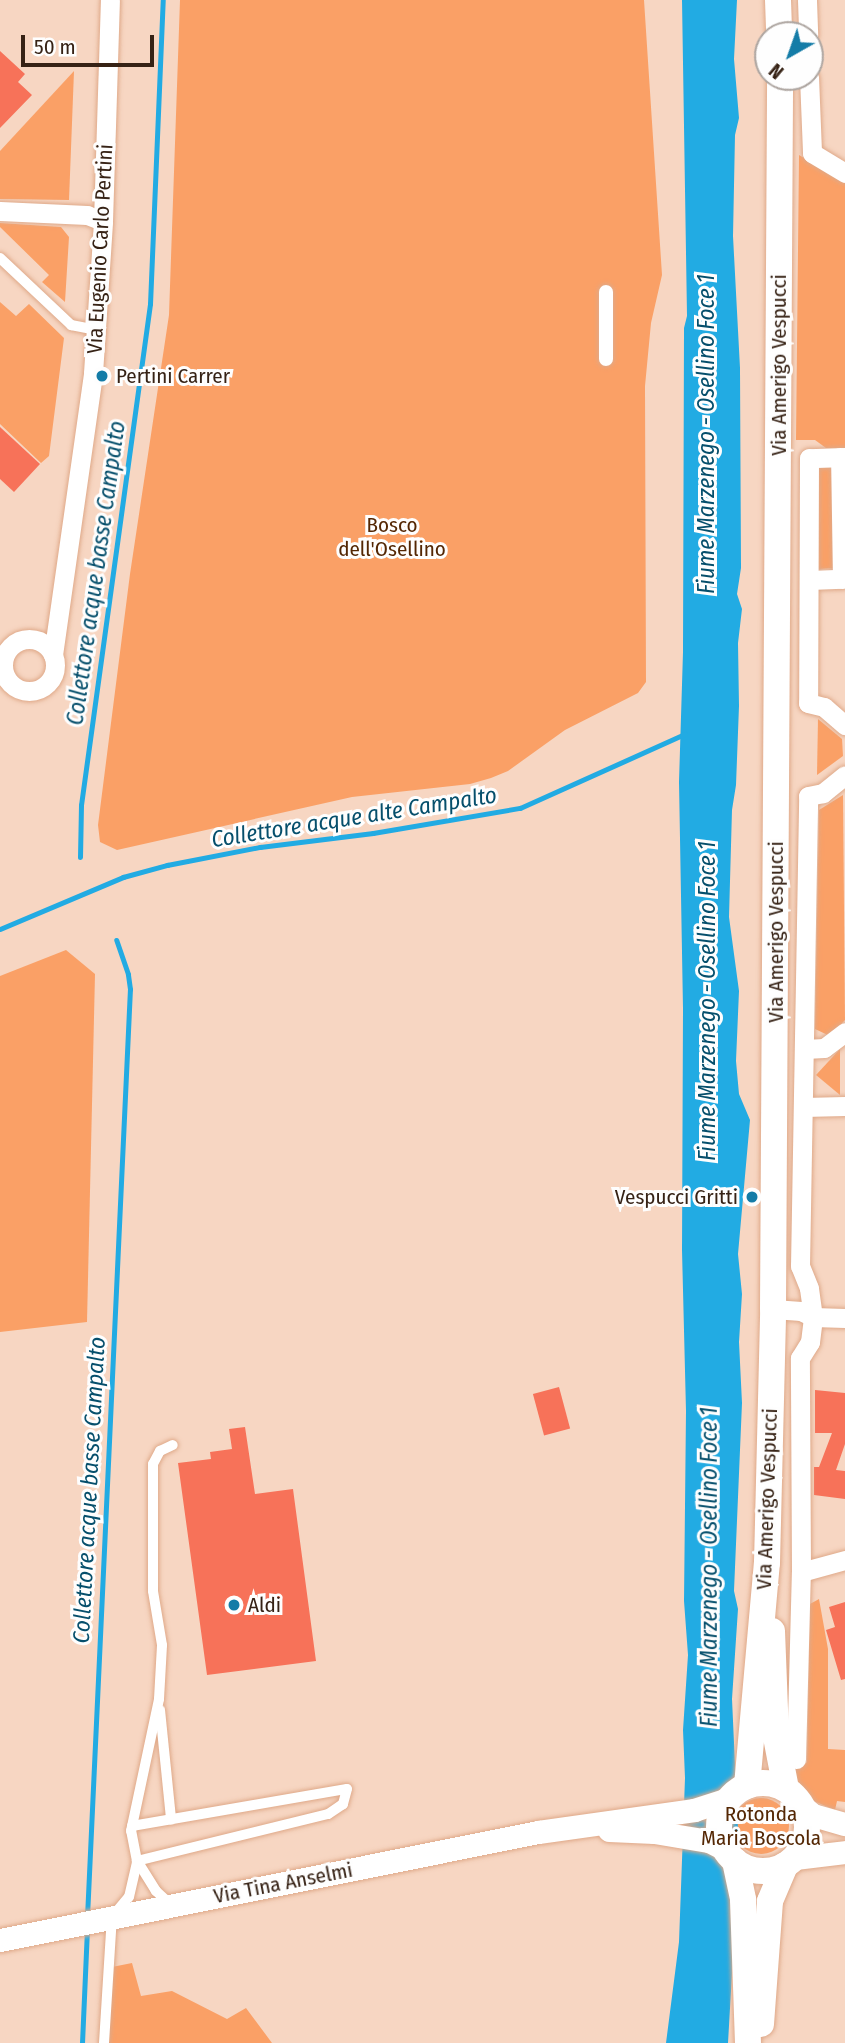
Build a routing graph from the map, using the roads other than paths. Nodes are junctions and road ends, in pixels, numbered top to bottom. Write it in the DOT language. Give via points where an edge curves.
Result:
graph roads {
  1 [pos="110,0"];
  2 [pos="778,0"];
  3 [pos="807,0"];
  4 [pos="779,21"];
  5 [pos="808,21"];
  6 [pos="780,91"];
  7 [pos="810,91"];
  8 [pos="845,173"];
  9 [pos="0,211"];
  10 [pos="103,221"];
  11 [pos="0,258"];
  12 [pos="606,292"];
  13 [pos="96,330"];
  14 [pos="606,359"];
  15 [pos="842,457"];
  16 [pos="843,579"];
  17 [pos="809,580"];
  18 [pos="57,621"];
  19 [pos="28,639"];
  20 [pos="808,651"];
  21 [pos="778,654"];
  22 [pos="53,655"];
  23 [pos="845,725"];
  24 [pos="845,775"];
  25 [pos="845,1032"];
  26 [pos="804,1049"];
  27 [pos="845,1106"];
  28 [pos="803,1107"];
  29 [pos="773,1308"];
  30 [pos="813,1317"];
  31 [pos="845,1318"];
  32 [pos="173,1445"];
  33 [pos="845,1560"];
  34 [pos="767,1563"];
  35 [pos="801,1572"];
  36 [pos="159,1699"];
  37 [pos="796,1759"];
  38 [pos="738,1792"];
  39 [pos="794,1798"];
  40 [pos="171,1819"];
  41 [pos="654,1823"];
  42 [pos="845,1824"];
  43 [pos="132,1826"];
  44 [pos="845,1852"];
  45 [pos="137,1861"];
  46 [pos="790,1861"];
  47 [pos="736,1864"];
  48 [pos="171,1906"];
  49 [pos="108,1918"];
  50 [pos="0,1940"];
  51 [pos="104,2043"];
  52 [pos="748,2043"];
  53 [pos="759,2043"];
  1 -- 10 [label="street, Via Eugenio Carlo Pertini"];
  2 -- 4 [label="main road"];
  3 -- 5 [label="street"];
  6 -- 21 [label="main road, Via Amerigo Vespucci"];
  7 -- 8 [label="street" via="812,153"];
  9 -- 10 [label="street" via="81,215"];
  10 -- 13 [label="street, Via Eugenio Carlo Pertini"];
  11 -- 13 [label="lane" via="71,325"];
  12 -- 14 [label="street"];
  13 -- 18 [label="street, Via Eugenio Carlo Pertini" via="84,450"];
  15 -- 16 [label="street"];
  15 -- 17 [label="street" via="809,457"];
  16 -- 17 [label="street"];
  17 -- 20 [label="street"];
  18 -- 19 [label="street"];
  18 -- 22 [label="street, Via Eugenio Carlo Pertini"];
  19 -- 22 [label="street" via="43,643"];
  19 -- 22 [label="street" via="13,643 2,663 6,678 18,689 33,691 47,684 54,671"];
  20 -- 21 [label="street"];
  20 -- 23 [label="street" via="808,703 824,707"];
  21 -- 29 [label="main road, Via Amerigo Vespucci"];
  24 -- 26 [label="street" via="823,793 808,796"];
  25 -- 26 [label="street" via="824,1048"];
  26 -- 28 [label="street"];
  27 -- 28 [label="street"];
  28 -- 30 [label="street" via="800,1266"];
  29 -- 30 [label="street"];
  29 -- 34 [label="main road, Via Amerigo Vespucci"];
  30 -- 31 [label="street"];
  30 -- 35 [label="street" via="810,1342 800,1358"];
  32 -- 36 [label="lane" via="160,1451 153,1464 153,1591 162,1646"];
  33 -- 35 [label="street"];
  34 -- 38 [label="main road, Via Amerigo Vespucci"];
  34 -- 39 [label="main road" via="776,1737"];
  35 -- 37 [label="street"];
  36 -- 40 [label="lane"];
  36 -- 43 [label="lane"];
  38 -- 39 [label="main road" via="767,1783"];
  38 -- 41 [label="street"];
  38 -- 47 [label="main road" via="719,1824"];
  39 -- 42 [label="street" via="813,1815"];
  39 -- 46 [label="main road" via="807,1834"];
  40 -- 43 [label="lane"];
  40 -- 45 [label="lane" via="346,1789 343,1804 328,1814"];
  41 -- 47 [label="street" via="709,1841"];
  41 -- 48 [label="street, Via Tina Anselmi" via="567,1828"];
  43 -- 45 [label="lane"];
  44 -- 46 [label="street"];
  45 -- 48 [label="lane"];
  45 -- 49 [label="lane" via="129,1897"];
  46 -- 47 [label="main road" via="765,1871"];
  46 -- 53 [label="main road" via="770,1901"];
  47 -- 52 [label="main road"];
  48 -- 49 [label="street, Via Tina Anselmi"];
  49 -- 50 [label="street, Via Tina Anselmi"];
  49 -- 51 [label="lane"];
}
